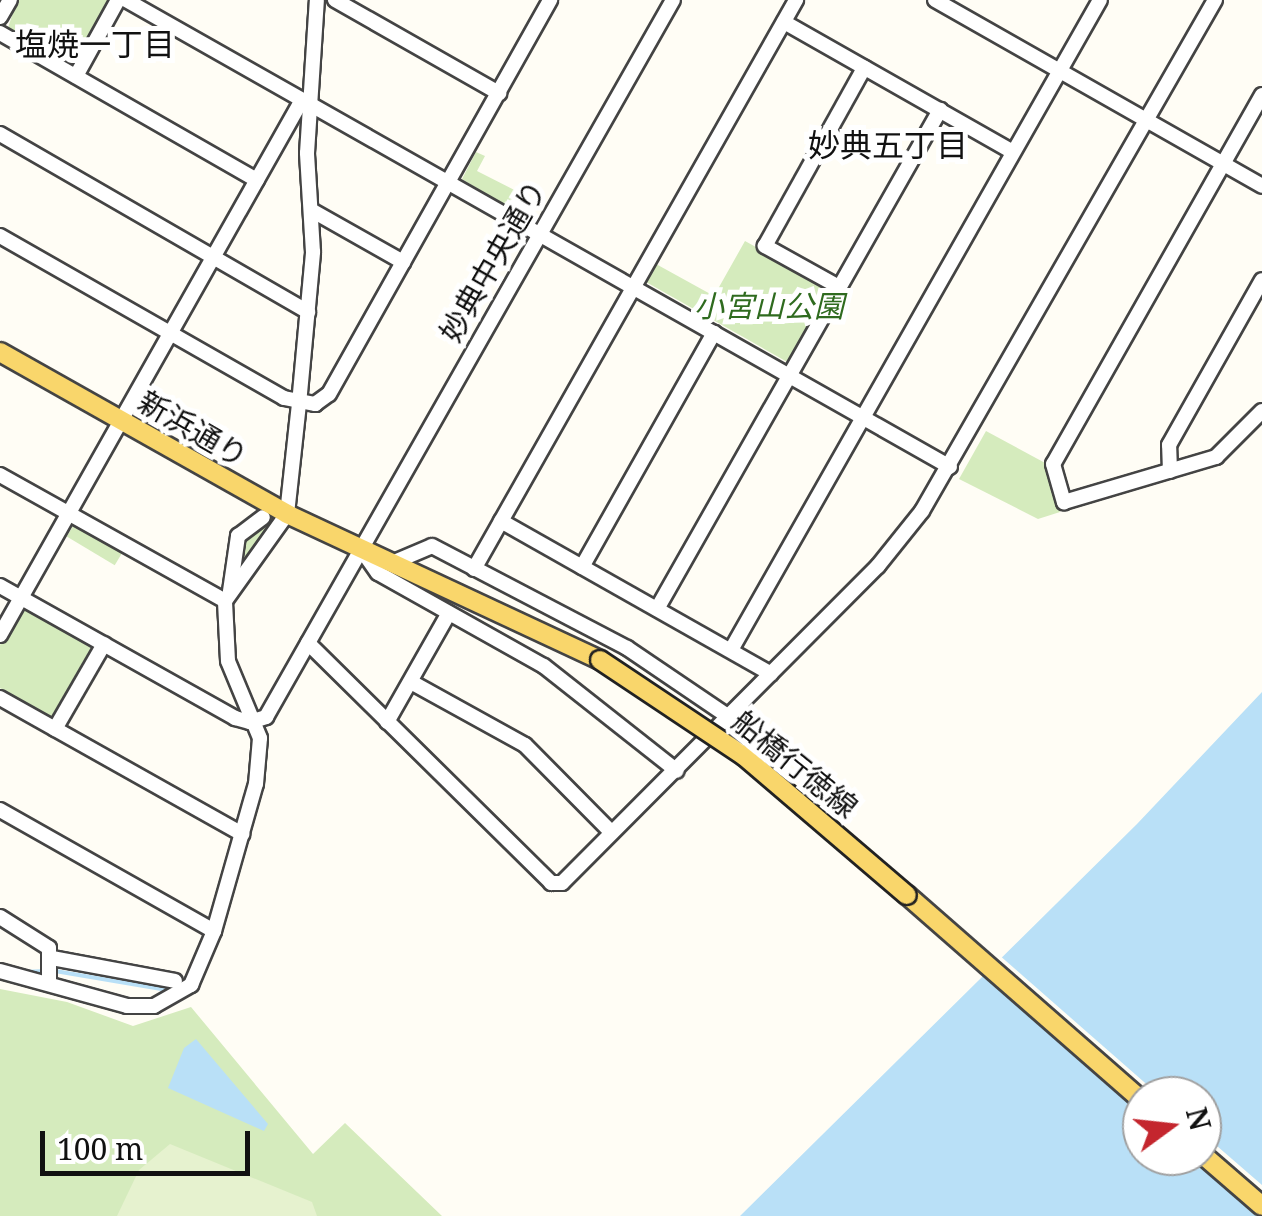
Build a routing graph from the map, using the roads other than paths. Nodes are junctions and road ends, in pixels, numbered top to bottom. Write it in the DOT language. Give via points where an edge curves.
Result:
graph roads {
  1 [pos="10,0"];
  2 [pos="118,0"];
  3 [pos="126,0"];
  4 [pos="316,0"];
  5 [pos="335,0"];
  6 [pos="673,0"];
  7 [pos="796,0"];
  8 [pos="934,0"];
  9 [pos="1100,0"];
  10 [pos="1215,0"];
  11 [pos="543,2"];
  12 [pos="0,17"];
  13 [pos="784,22"];
  14 [pos="0,34"];
  15 [pos="864,68"];
  16 [pos="1059,71"];
  17 [pos="76,76"];
  18 [pos="500,93"];
  19 [pos="1262,95"];
  20 [pos="306,102"];
  21 [pos="940,110"];
  22 [pos="1146,120"];
  23 [pos="0,134"];
  24 [pos="1013,152"];
  25 [pos="1223,164"];
  26 [pos="258,180"];
  27 [pos="448,184"];
  28 [pos="1262,186"];
  29 [pos="311,210"];
  30 [pos="540,234"];
  31 [pos="0,236"];
  32 [pos="214,257"];
  33 [pos="403,262"];
  34 [pos="1262,280"];
  35 [pos="839,287"];
  36 [pos="634,288"];
  37 [pos="308,312"];
  38 [pos="714,333"];
  39 [pos="171,334"];
  40 [pos="0,352"];
  41 [pos="789,375"];
  42 [pos="300,404"];
  43 [pos="1262,411"];
  44 [pos="862,418"];
  45 [pos="122,421"];
  46 [pos="950,466"];
  47 [pos="1170,471"];
  48 [pos="0,475"];
  49 [pos="69,514"];
  50 [pos="287,514"];
  51 [pos="263,517"];
  52 [pos="501,522"];
  53 [pos="361,550"];
  54 [pos="392,563"];
  55 [pos="582,566"];
  56 [pos="474,570"];
  57 [pos="0,586"];
  58 [pos="227,596"];
  59 [pos="22,598"];
  60 [pos="657,609"];
  61 [pos="449,613"];
  62 [pos="0,635"];
  63 [pos="104,644"];
  64 [pos="308,644"];
  65 [pos="731,650"];
  66 [pos="771,674"];
  67 [pos="412,682"];
  68 [pos="0,698"];
  69 [pos="729,717"];
  70 [pos="256,722"];
  71 [pos="388,722"];
  72 [pos="55,729"];
  73 [pos="677,771"];
  74 [pos="0,810"];
  75 [pos="611,832"];
  76 [pos="242,834"];
  77 [pos="0,918"];
  78 [pos="214,931"];
  79 [pos="52,958"];
  80 [pos="0,971"];
  81 [pos="49,979"];
  82 [pos="175,982"];
  83 [pos="1122,1083"];
  84 [pos="1222,1171"];
  85 [pos="1262,1206"];
  1 -- 12 [label="street"];
  2 -- 17 [label="street"];
  3 -- 20 [label="street"];
  4 -- 20 [label="street"];
  5 -- 18 [label="street"];
  6 -- 30 [label="street, 妙典中央通り"];
  7 -- 13 [label="street"];
  8 -- 16 [label="street"];
  9 -- 16 [label="street"];
  10 -- 22 [label="street"];
  11 -- 18 [label="street"];
  13 -- 15 [label="street"];
  13 -- 36 [label="street"];
  14 -- 17 [label="street"];
  15 -- 21 [label="street"];
  15 -- 35 [label="street" via="764,246"];
  16 -- 22 [label="street"];
  16 -- 24 [label="street"];
  17 -- 26 [label="street"];
  18 -- 27 [label="street"];
  19 -- 25 [label="street"];
  20 -- 26 [label="street"];
  20 -- 27 [label="street"];
  20 -- 29 [label="street"];
  21 -- 24 [label="street"];
  21 -- 35 [label="street"];
  22 -- 25 [label="street"];
  22 -- 46 [label="street"];
  23 -- 32 [label="street"];
  24 -- 44 [label="street"];
  25 -- 28 [label="street"];
  25 -- 47 [label="street" via="1053,464 1064,502"];
  26 -- 32 [label="street"];
  27 -- 30 [label="street"];
  27 -- 33 [label="street"];
  29 -- 33 [label="street"];
  29 -- 37 [label="street"];
  30 -- 36 [label="street"];
  30 -- 53 [label="street, 妙典中央通り"];
  31 -- 39 [label="street"];
  32 -- 37 [label="street"];
  32 -- 39 [label="street"];
  33 -- 42 [label="street" via="329,394"];
  34 -- 47 [label="street" via="1169,445"];
  35 -- 41 [label="street"];
  36 -- 38 [label="street"];
  36 -- 52 [label="street"];
  37 -- 42 [label="street"];
  38 -- 41 [label="street"];
  38 -- 55 [label="street"];
  39 -- 42 [label="street"];
  39 -- 45 [label="street"];
  40 -- 45 [label="main road, 新浜通り"];
  41 -- 44 [label="street"];
  41 -- 60 [label="street"];
  42 -- 50 [label="street"];
  43 -- 47 [label="street" via="1216,457"];
  44 -- 46 [label="street"];
  44 -- 65 [label="street"];
  45 -- 49 [label="street"];
  45 -- 50 [label="main road, 新浜通り"];
  46 -- 66 [label="street" via="897,544"];
  48 -- 49 [label="street"];
  49 -- 58 [label="street"];
  49 -- 59 [label="street"];
  50 -- 53 [label="main road, 新浜通り"];
  50 -- 58 [label="street"];
  51 -- 58 [label="street" via="238,536"];
  52 -- 55 [label="street"];
  52 -- 56 [label="street"];
  53 -- 54 [label="main road, 船橋行徳線"];
  53 -- 61 [label="street" via="378,572"];
  53 -- 64 [label="street, 妙典中央通り"];
  54 -- 56 [label="street" via="426,544"];
  54 -- 83 [label="main road, 船橋行徳線, bridge" via="600,660 705,726"];
  55 -- 60 [label="street"];
  56 -- 69 [label="street" via="627,648"];
  57 -- 59 [label="street"];
  58 -- 70 [label="street" via="228,660"];
  59 -- 62 [label="street"];
  59 -- 63 [label="street"];
  60 -- 65 [label="street"];
  61 -- 67 [label="street"];
  61 -- 73 [label="street" via="544,666"];
  63 -- 70 [label="street" via="234,718"];
  63 -- 72 [label="street"];
  64 -- 70 [label="street, 妙典中央通り"];
  64 -- 71 [label="street"];
  65 -- 66 [label="street"];
  66 -- 69 [label="street"];
  67 -- 71 [label="street"];
  67 -- 75 [label="street" via="524,745"];
  68 -- 72 [label="street"];
  69 -- 73 [label="street"];
  70 -- 76 [label="street" via="256,784"];
  71 -- 75 [label="street" via="551,884 562,883"];
  72 -- 76 [label="street"];
  73 -- 75 [label="street"];
  74 -- 78 [label="street"];
  76 -- 78 [label="street"];
  77 -- 79 [label="street" via="40,940"];
  78 -- 81 [label="street" via="190,985 154,1006 110,1002"];
  79 -- 81 [label="street"];
  79 -- 82 [label="street"];
  80 -- 81 [label="street"];
  84 -- 85 [label="main road"];
}
